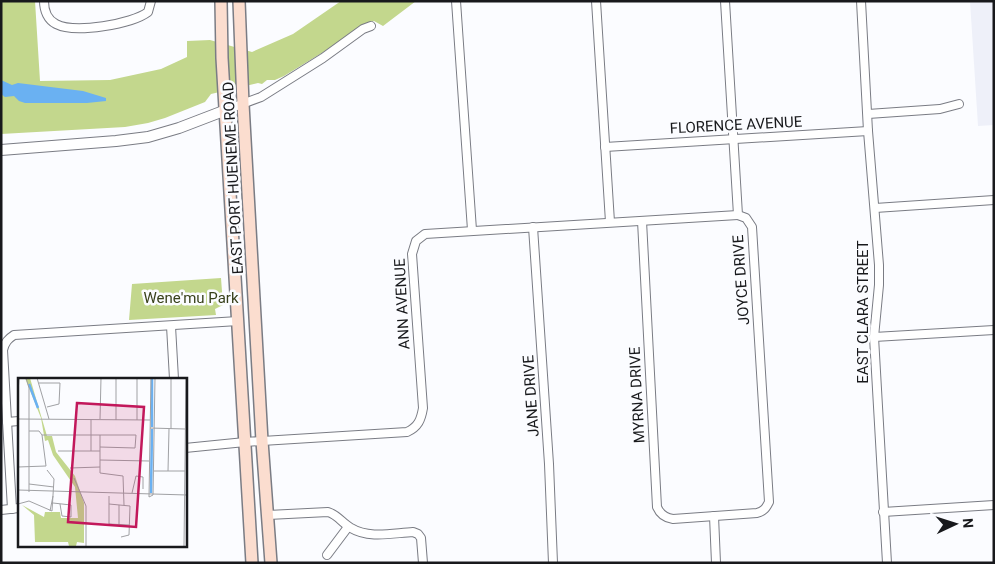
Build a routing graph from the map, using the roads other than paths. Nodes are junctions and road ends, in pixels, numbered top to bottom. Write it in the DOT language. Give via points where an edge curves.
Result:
graph roads {
  1 [pos="44,1"];
  2 [pos="150,1"];
  3 [pos="221,1"];
  4 [pos="239,1"];
  5 [pos="456,1"];
  6 [pos="596,1"];
  7 [pos="725,1"];
  8 [pos="862,1"];
  9 [pos="371,26"];
  10 [pos="243,104"];
  11 [pos="959,104"];
  12 [pos="226,110"];
  13 [pos="868,114"];
  14 [pos="868,132"];
  15 [pos="733,139"];
  16 [pos="606,147"];
  17 [pos="1,150"];
  18 [pos="994,200"];
  19 [pos="875,208"];
  20 [pos="738,215"];
  21 [pos="642,221"];
  22 [pos="610,222"];
  23 [pos="533,227"];
  24 [pos="472,230"];
  25 [pos="238,321"];
  26 [pos="171,326"];
  27 [pos="994,330"];
  28 [pos="874,337"];
  29 [pos="174,378"];
  30 [pos="18,421"];
  31 [pos="7,422"];
  32 [pos="262,441"];
  33 [pos="245,442"];
  34 [pos="186,448"];
  35 [pos="994,505"];
  36 [pos="16,509"];
  37 [pos="1,510"];
  38 [pos="883,512"];
  39 [pos="268,515"];
  40 [pos="714,516"];
  41 [pos="348,527"];
  42 [pos="327,555"];
  43 [pos="252,563"];
  44 [pos="271,563"];
  45 [pos="423,563"];
  46 [pos="553,563"];
  47 [pos="716,563"];
  48 [pos="887,563"];
  1 -- 2 [label="street" via="44,10 55,24 72,28 107,26 143,16 148,12"];
  3 -- 12 [label="main road, EAST PORT HUENEME ROAD"];
  4 -- 10 [label="main road, EAST PORT HUENEME ROAD"];
  5 -- 24 [label="street"];
  6 -- 16 [label="street"];
  7 -- 15 [label="street, JOYCE DRIVE"];
  8 -- 13 [label="street, EAST CLARA STREET"];
  9 -- 10 [label="street" via="261,97"];
  10 -- 12 [label="street"];
  10 -- 32 [label="main road, EAST PORT HUENEME ROAD"];
  11 -- 13 [label="street" via="940,109"];
  12 -- 17 [label="street" via="148,136"];
  12 -- 25 [label="main road, EAST PORT HUENEME ROAD"];
  13 -- 14 [label="street, EAST CLARA STREET"];
  14 -- 15 [label="street, FLORENCE AVENUE"];
  14 -- 19 [label="street, EAST CLARA STREET"];
  15 -- 16 [label="street, FLORENCE AVENUE"];
  15 -- 20 [label="street, JOYCE DRIVE"];
  16 -- 22 [label="street"];
  18 -- 19 [label="street"];
  19 -- 28 [label="street, EAST CLARA STREET" via="879,285"];
  20 -- 21 [label="street, ANN AVENUE"];
  20 -- 40 [label="street, JOYCE DRIVE" via="746,218 752,226 769,502 762,512"];
  21 -- 22 [label="street, ANN AVENUE"];
  21 -- 40 [label="street, MYRNA DRIVE" via="657,507 669,518"];
  22 -- 23 [label="street, ANN AVENUE"];
  23 -- 24 [label="street, ANN AVENUE"];
  23 -- 46 [label="street, JANE DRIVE"];
  24 -- 32 [label="street, ANN AVENUE" via="425,234 416,241 412,254 422,408 416,426 407,432"];
  25 -- 26 [label="street"];
  25 -- 33 [label="main road, EAST PORT HUENEME ROAD"];
  26 -- 29 [label="street"];
  26 -- 31 [label="street" via="14,335 5,343 4,350"];
  27 -- 28 [label="street"];
  28 -- 38 [label="street, EAST CLARA STREET"];
  30 -- 31 [label="street"];
  31 -- 36 [label="street"];
  32 -- 33 [label="street, ANN AVENUE"];
  32 -- 39 [label="main road, EAST PORT HUENEME ROAD"];
  33 -- 34 [label="street, ANN AVENUE"];
  33 -- 43 [label="main road, EAST PORT HUENEME ROAD"];
  35 -- 38 [label="street"];
  36 -- 37 [label="street"];
  38 -- 48 [label="street, EAST CLARA STREET"];
  39 -- 41 [label="street" via="328,512 339,517"];
  39 -- 44 [label="main road, EAST PORT HUENEME ROAD"];
  40 -- 47 [label="street"];
  41 -- 42 [label="street"];
  41 -- 45 [label="street" via="371,535 418,534 422,542"];
}
